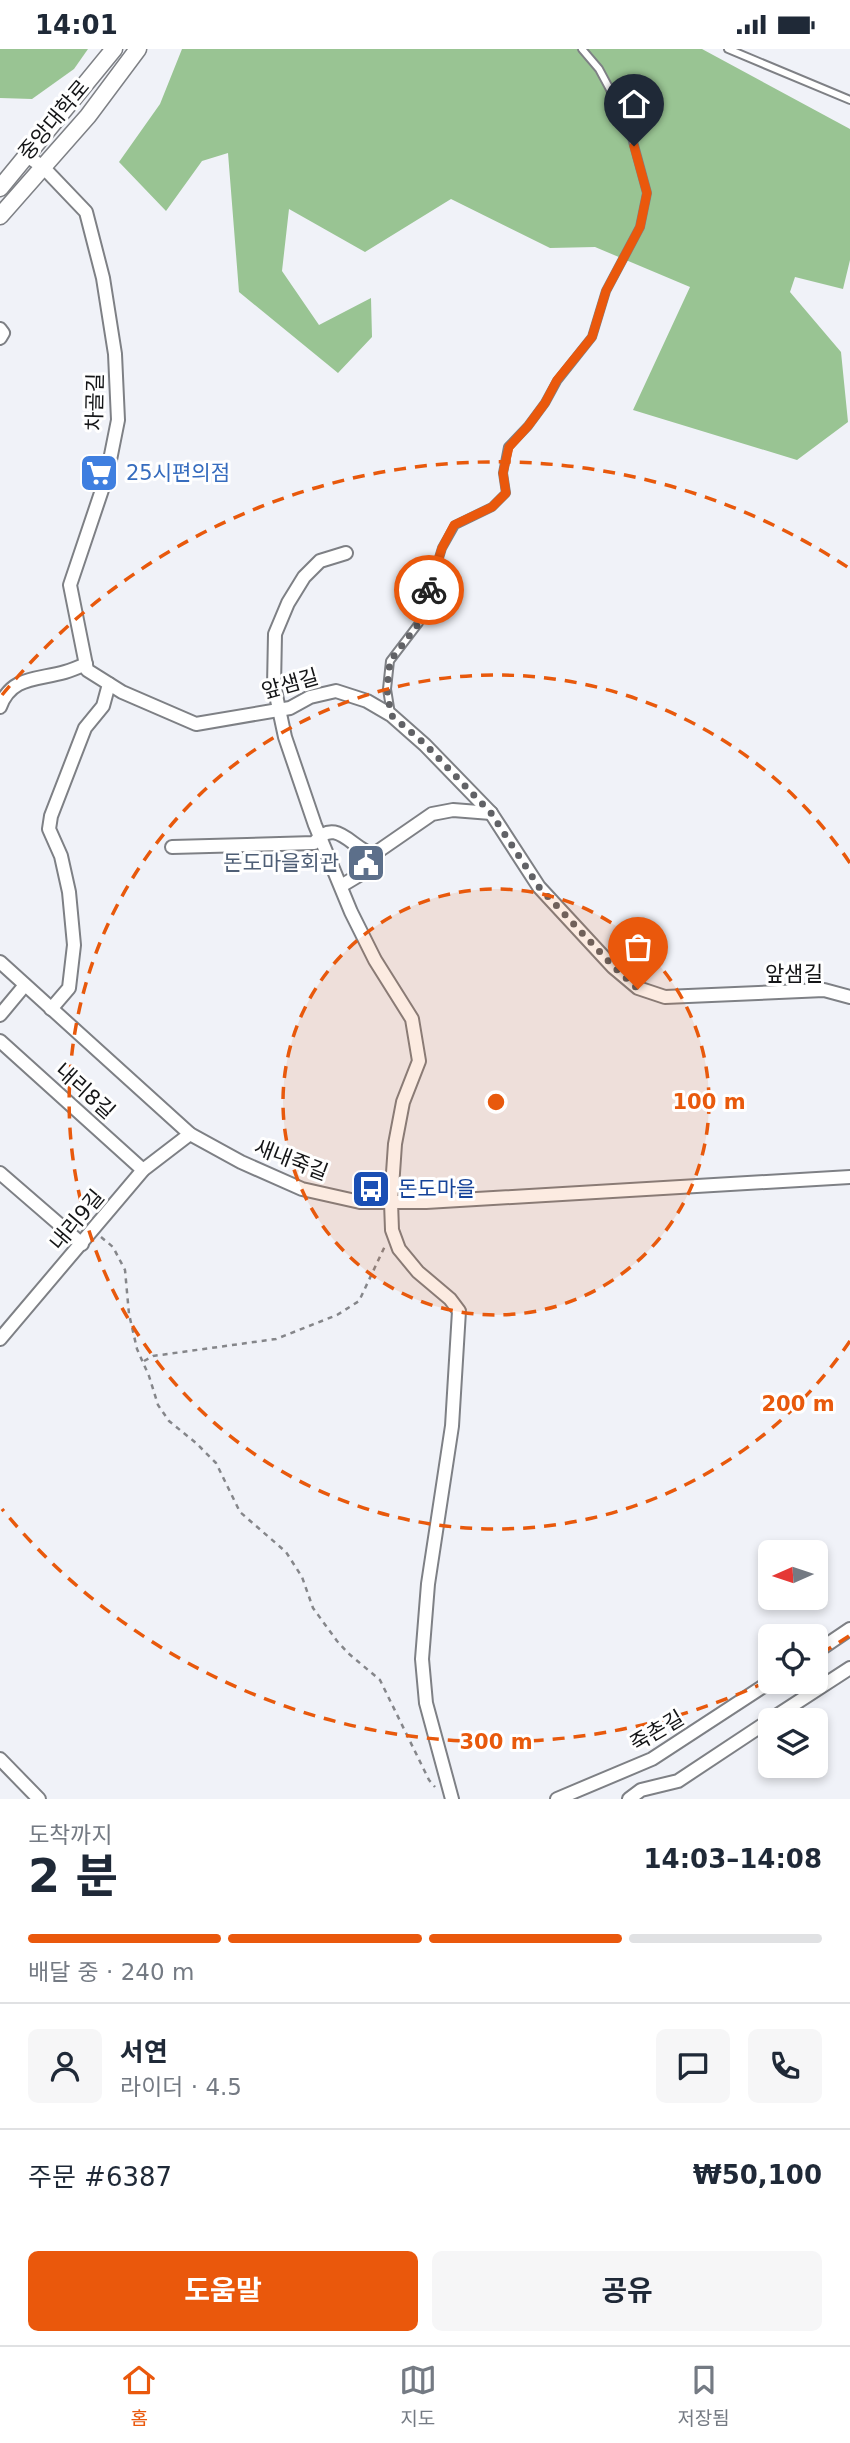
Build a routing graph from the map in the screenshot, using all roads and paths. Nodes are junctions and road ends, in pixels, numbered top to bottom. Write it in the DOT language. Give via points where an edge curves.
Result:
graph roads {
  1 [pos="114,49"];
  2 [pos="138,49"];
  3 [pos="582,49"];
  4 [pos="728,49"];
  5 [pos="850,100"];
  6 [pos="27,156"];
  7 [pos="43,167"];
  8 [pos="0,188"];
  9 [pos="0,216"];
  10 [pos="0,329"];
  11 [pos="0,338"];
  12 [pos="346,553"];
  13 [pos="86,667"];
  14 [pos="109,684"];
  15 [pos="0,707"];
  16 [pos="279,710"];
  17 [pos="391,715"];
  18 [pos="491,813"];
  19 [pos="319,836"];
  20 [pos="173,847"];
  21 [pos="376,855"];
  22 [pos="341,886"];
  23 [pos="0,962"];
  24 [pos="25,985"];
  25 [pos="850,997"];
  26 [pos="51,1009"];
  27 [pos="0,1015"];
  28 [pos="0,1041"];
  29 [pos="190,1134"];
  30 [pos="144,1170"];
  31 [pos="0,1173"];
  32 [pos="850,1177"];
  33 [pos="391,1202"];
  34 [pos="93,1231"];
  35 [pos="395,1237"];
  36 [pos="82,1244"];
  37 [pos="0,1339"];
  38 [pos="142,1361"];
  39 [pos="850,1629"];
  40 [pos="828,1644"];
  41 [pos="850,1668"];
  42 [pos="758,1690"];
  43 [pos="788,1708"];
  44 [pos="758,1728"];
  45 [pos="0,1759"];
  46 [pos="632,1768"];
  47 [pos="641,1790"];
  48 [pos="447,1797"];
  49 [pos="38,1799"];
  50 [pos="556,1799"];
  51 [pos="629,1799"];
  1 -- 6 [label="street, 중앙대학로"];
  2 -- 7 [label="street, 중앙대학로"];
  3 -- 17 [label="lane" via="599,69 628,123 647,193 640,227 606,291 592,337 509,447 503,473 506,493 492,507 454,525 442,548 419,623 390,661 387,689"];
  4 -- 5 [label="lane"];
  6 -- 7 [label="street, 차골길"];
  6 -- 8 [label="street, 중앙대학로"];
  7 -- 9 [label="street, 중앙대학로"];
  7 -- 13 [label="street, 차골길" via="86,212 115,354 118,420 107,475 70,585"];
  10 -- 11 [label="street"];
  12 -- 16 [label="street" via="320,561 304,577 275,633 274,686"];
  13 -- 14 [label="street, 앞샘길"];
  13 -- 15 [label="street" via="20,682 4,695"];
  14 -- 16 [label="street, 앞샘길" via="196,724"];
  14 -- 26 [label="street" via="103,706 85,728 51,816 49,829 69,893 74,945 69,988"];
  16 -- 17 [label="street, 앞샘길" via="336,691"];
  16 -- 19 [label="street"];
  17 -- 18 [label="street, 앞샘길"];
  18 -- 21 [label="street" via="453,810 432,814"];
  18 -- 25 [label="street, 앞샘길" via="539,887 638,989 665,997 824,990"];
  19 -- 20 [label="street" via="314,843"];
  19 -- 21 [label="street" via="343,834 367,854"];
  19 -- 22 [label="street"];
  21 -- 22 [label="street" via="371,868"];
  22 -- 33 [label="street" via="375,960 412,1019 419,1061 403,1102"];
  23 -- 24 [label="street, 새내죽길"];
  24 -- 26 [label="street, 새내죽길"];
  24 -- 27 [label="street"];
  26 -- 29 [label="street, 새내죽길"];
  28 -- 30 [label="street, 내리8길"];
  29 -- 30 [label="street, 내리9길"];
  29 -- 33 [label="street, 새내죽길" via="302,1189 360,1202"];
  30 -- 34 [label="street, 내리9길"];
  31 -- 36 [label="street"];
  32 -- 33 [label="street, 새내죽길"];
  33 -- 35 [label="street"];
  34 -- 36 [label="street, 내리9길"];
  34 -- 38 [label="path" via="113,1247 125,1270 129,1314"];
  35 -- 38 [label="path" via="383,1247 359,1301 337,1315 276,1339"];
  35 -- 48 [label="street" via="418,1272 459,1311 452,1426 428,1584 422,1659 426,1703"];
  36 -- 37 [label="street, 내리9길"];
  38 -- 48 [label="path" via="169,1421 216,1463 240,1512 286,1552 321,1619 348,1653 380,1680 429,1780"];
  39 -- 40 [label="street"];
  41 -- 43 [label="street"];
  42 -- 46 [label="street, 죽촌길"];
  44 -- 47 [label="street" via="678,1781"];
  45 -- 49 [label="street"];
  46 -- 47 [label="street"];
  46 -- 50 [label="street, 죽촌길"];
  47 -- 51 [label="street"];
}
